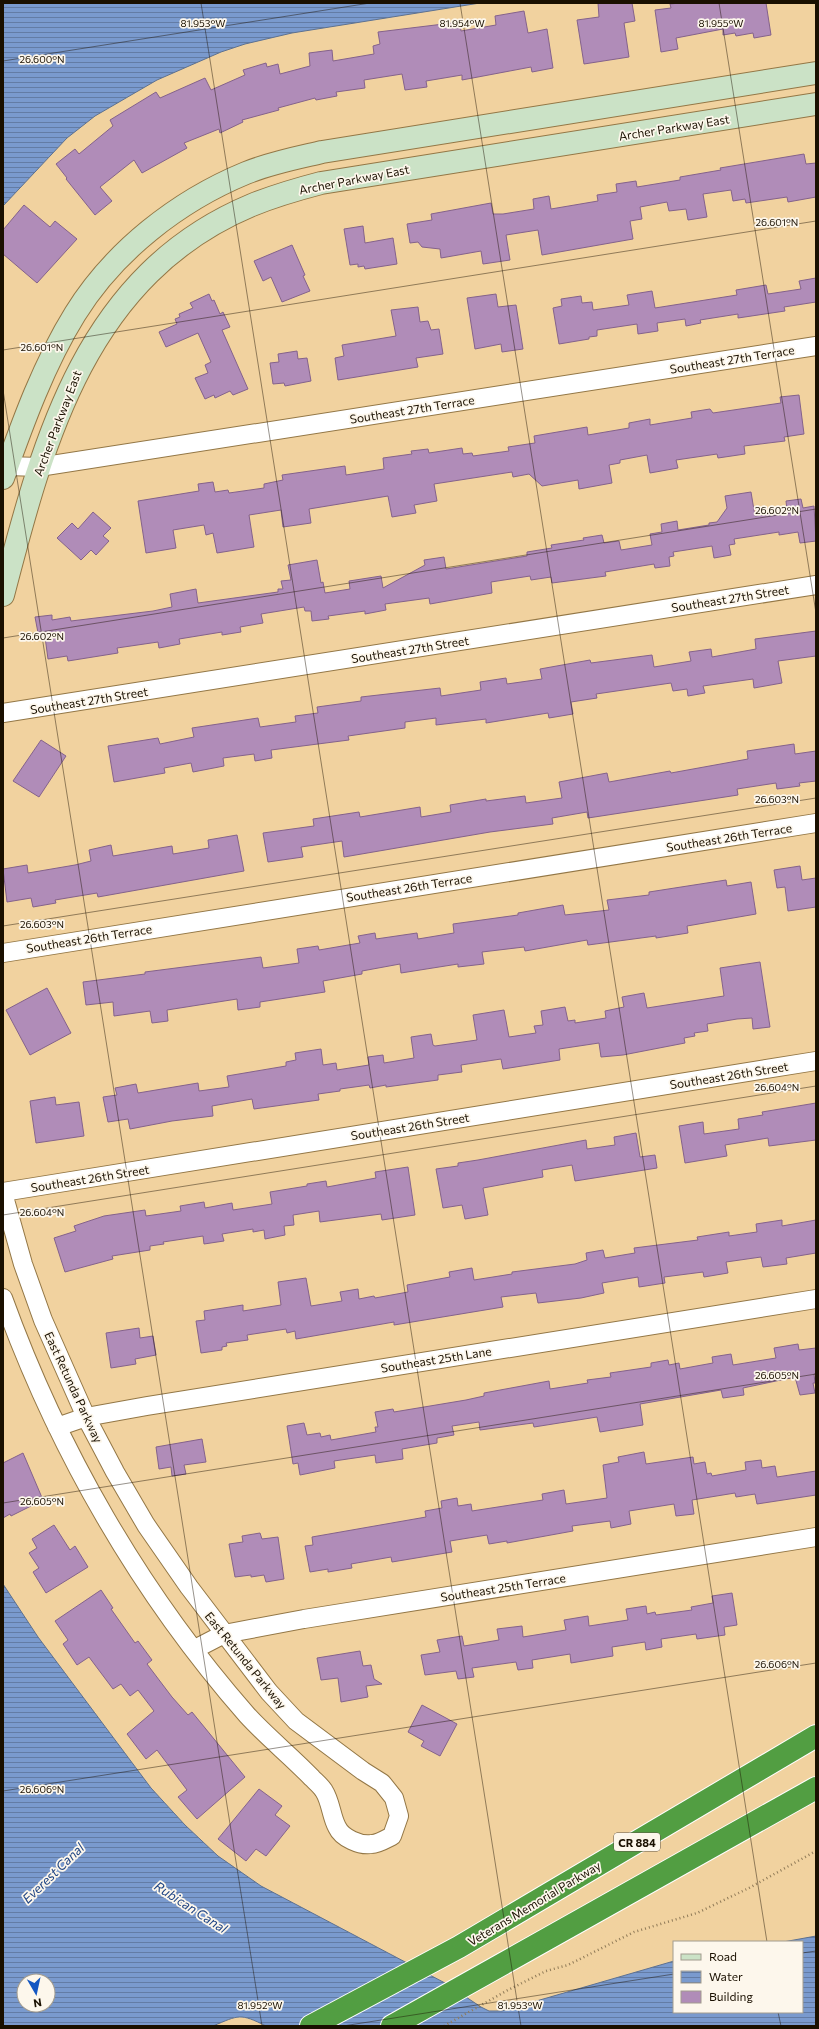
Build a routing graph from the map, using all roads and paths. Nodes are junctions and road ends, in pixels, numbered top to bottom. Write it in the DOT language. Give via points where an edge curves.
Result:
graph roads {
  1 [pos="816,73"];
  2 [pos="816,104"];
  3 [pos="816,346"];
  4 [pos="39,467"];
  5 [pos="5,472"];
  6 [pos="816,585"];
  7 [pos="3,595"];
  8 [pos="3,713"];
  9 [pos="816,823"];
  10 [pos="3,953"];
  11 [pos="816,1061"];
  12 [pos="3,1192"];
  13 [pos="3,1298"];
  14 [pos="816,1299"];
  15 [pos="86,1417"];
  16 [pos="57,1427"];
  17 [pos="816,1537"];
  18 [pos="224,1634"];
  19 [pos="195,1649"];
  20 [pos="816,1736"];
  21 [pos="816,1788"];
  22 [pos="816,1851"];
  23 [pos="311,2026"];
  24 [pos="392,2026"];
  25 [pos="444,2026"];
  1 -- 5 [label="street" via="337,149 288,160 245,174 205,193 157,225 135,244 101,279 75,314 23,422"];
  2 -- 4 [label="street, Archer Parkway East" via="350,177 300,189 241,210 205,229 164,259 128,294 98,334 74,377"];
  3 -- 4 [label="street, Southeast 27th Terrace"];
  4 -- 5 [label="street, Southeast 27th Terrace"];
  4 -- 7 [label="street, Archer Parkway East"];
  6 -- 8 [label="street, Southeast 27th Street"];
  9 -- 10 [label="street, Southeast 26th Terrace"];
  11 -- 12 [label="street, Southeast 26th Street"];
  12 -- 15 [label="street, East Retunda Parkway" via="23,1264 43,1320"];
  13 -- 16 [label="street, East Retunda Parkway"];
  14 -- 15 [label="street, Southeast 25th Lane"];
  15 -- 16 [label="street, Southeast 25th Lane"];
  15 -- 18 [label="street, East Retunda Parkway" via="114,1472 146,1525"];
  16 -- 19 [label="street, East Retunda Parkway" via="87,1486 120,1542"];
  17 -- 18 [label="street, Southeast 25th Terrace"];
  18 -- 19 [label="street, Southeast 25th Terrace"];
  18 -- 19 [label="street, East Retunda Parkway" via="269,1692 296,1721 382,1783 394,1798 398,1816 392,1836 372,1845 352,1842 337,1828 323,1790 248,1716"];
  20 -- 23 [label="highway, Veterans Memorial Parkway / CR 884" via="459,1947"];
  21 -- 24 [label="highway"];
  22 -- 25 [label="path" via="717,1905 634,1932 568,1965 546,1971"];
}
